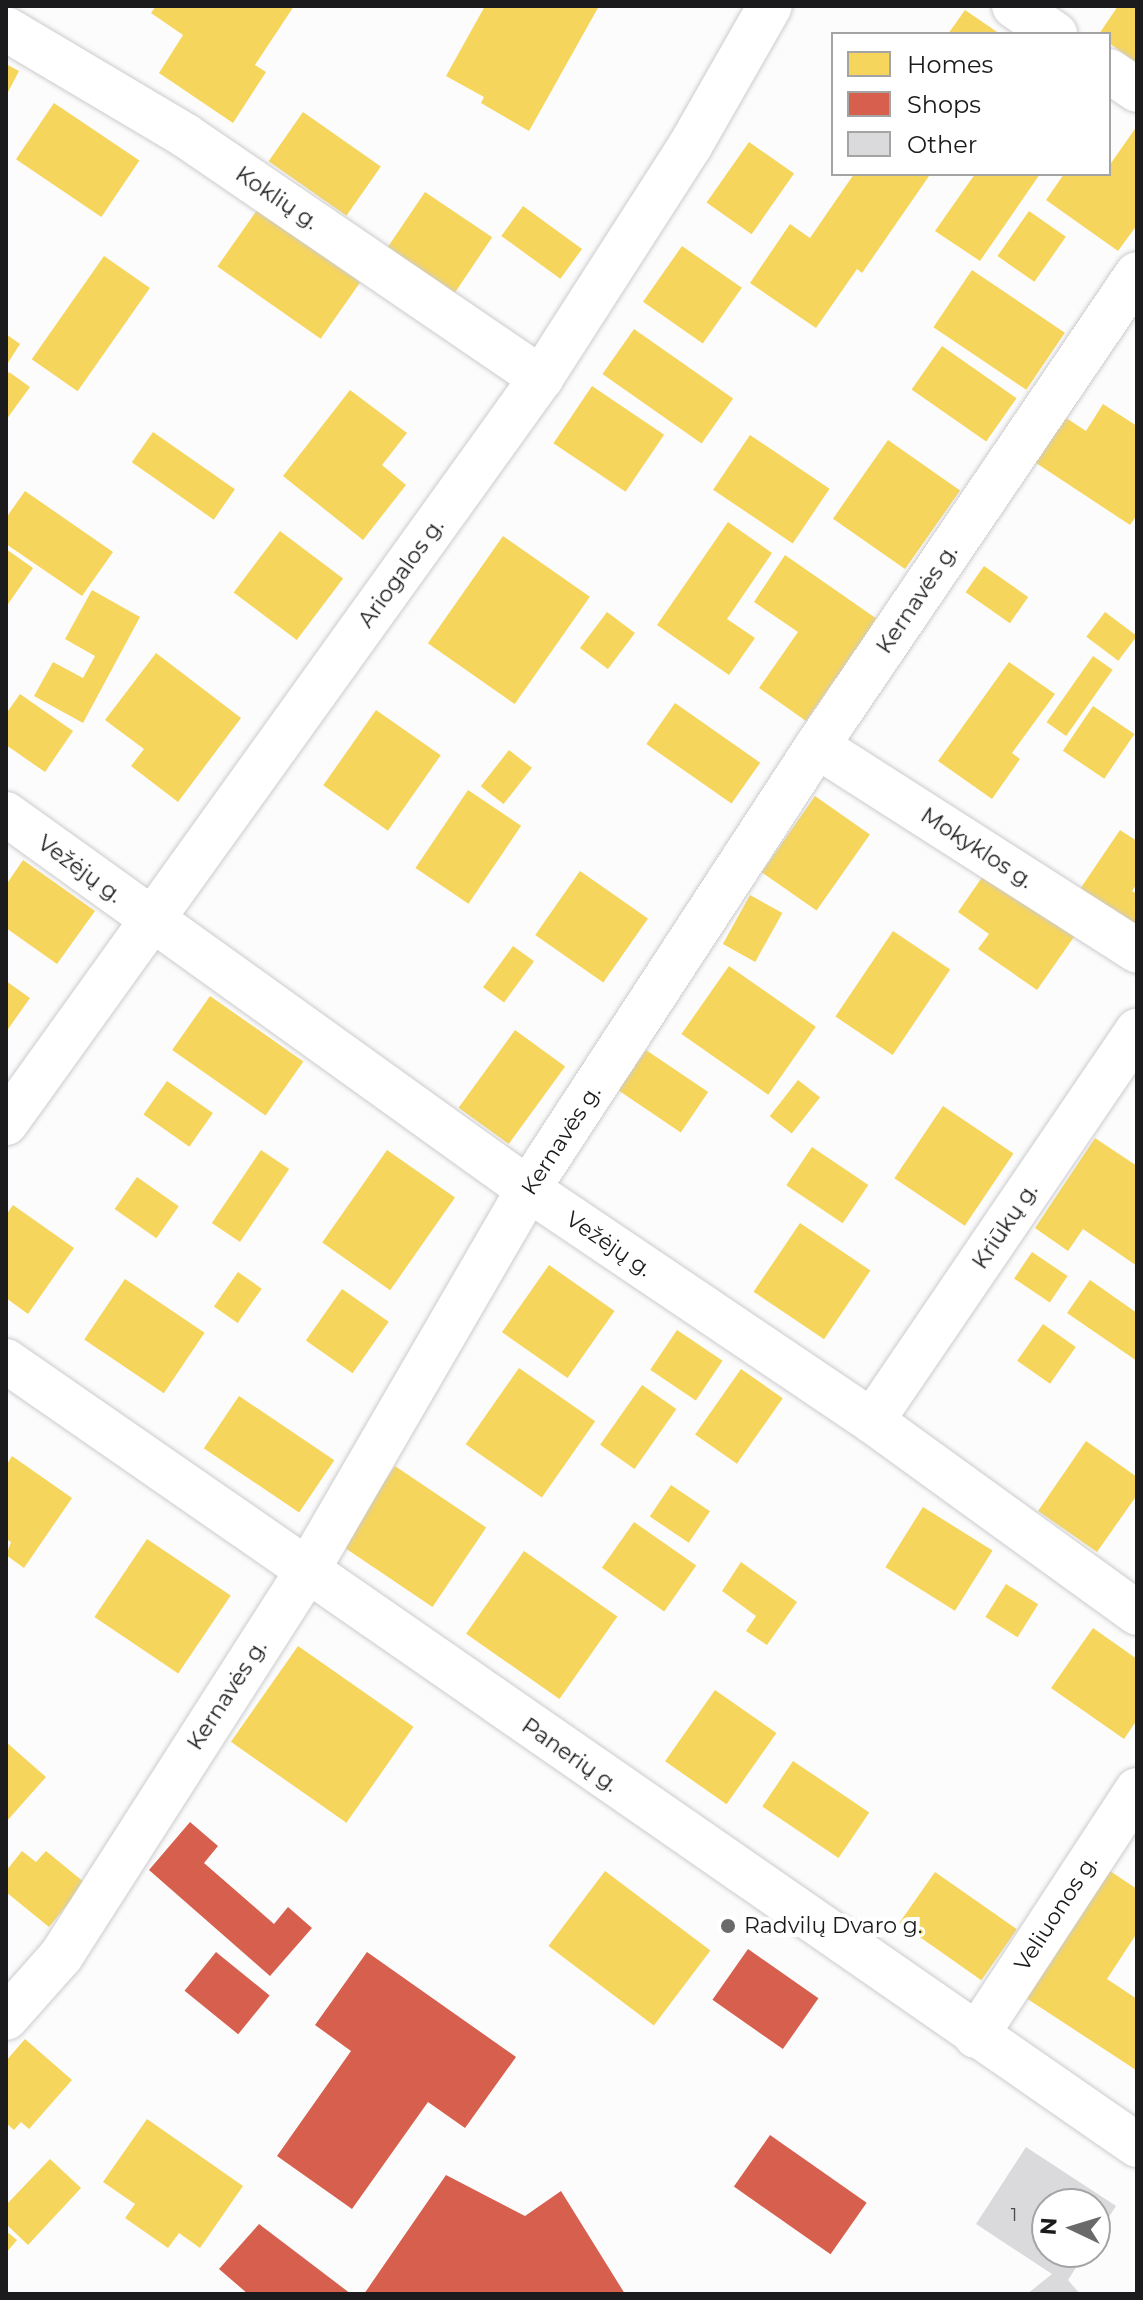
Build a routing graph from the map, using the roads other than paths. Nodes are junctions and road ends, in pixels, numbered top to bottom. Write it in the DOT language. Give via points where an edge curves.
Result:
graph roads {
  1 [pos="770,6"];
  2 [pos="1014,6"];
  3 [pos="6,29"];
  4 [pos="1052,32"];
  5 [pos="1111,72"];
  6 [pos="1137,90"];
  7 [pos="1137,274"];
  8 [pos="541,378"];
  9 [pos="817,746"];
  10 [pos="6,814"];
  11 [pos="151,921"];
  12 [pos="1137,951"];
  13 [pos="1137,1031"];
  14 [pos="6,1123"];
  15 [pos="528,1189"];
  16 [pos="6,1361"];
  17 [pos="872,1421"];
  18 [pos="307,1571"];
  19 [pos="1137,1613"];
  20 [pos="1137,1790"];
  21 [pos="6,2018"];
  22 [pos="976,2036"];
  23 [pos="1137,2145"];
  1 -- 8 [label="street, Ariogalos g." via="690,146"];
  2 -- 4 [label="street"];
  3 -- 8 [label="street, Koklių g." via="186,136"];
  5 -- 6 [label="street"];
  7 -- 9 [label="street, Kernavės g."];
  8 -- 11 [label="street, Ariogalos g."];
  9 -- 12 [label="street, Mokyklos g."];
  9 -- 15 [label="street, Kernavės g."];
  10 -- 11 [label="street, Vežėjų g."];
  11 -- 14 [label="street, Ariogalos g."];
  11 -- 15 [label="street, Vežėjų g."];
  13 -- 17 [label="street, Kriūkų g."];
  15 -- 17 [label="street, Vežėjų g."];
  15 -- 18 [label="street, Kernavės g."];
  16 -- 18 [label="street, Panerių g."];
  17 -- 19 [label="street, Vežėjų g."];
  18 -- 21 [label="street, Kernavės g." via="61,1956"];
  18 -- 22 [label="street, Panerių g."];
  20 -- 22 [label="street, Veliuonos g."];
  22 -- 23 [label="street, Panerių g."];
}
